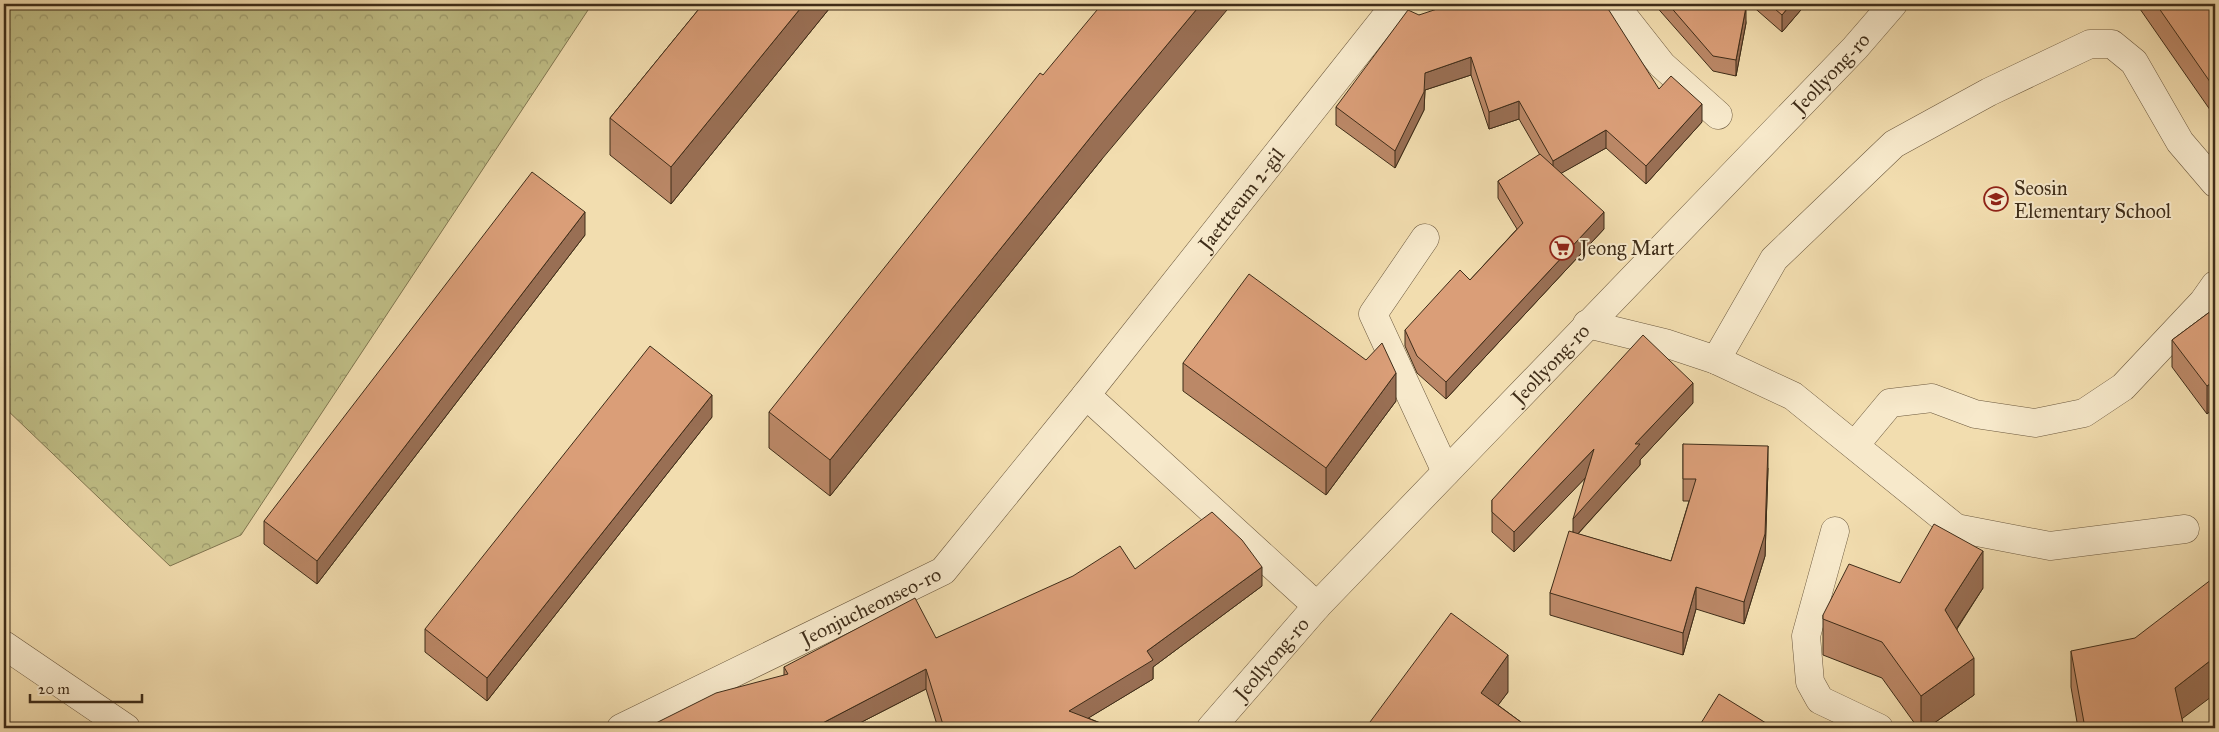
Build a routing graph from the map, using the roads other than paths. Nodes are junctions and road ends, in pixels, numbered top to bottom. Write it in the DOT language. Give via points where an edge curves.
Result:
graph roads {
  1 [pos="1396,4"];
  2 [pos="1614,4"];
  3 [pos="1893,4"];
  4 [pos="1718,115"];
  5 [pos="2215,183"];
  6 [pos="1425,238"];
  7 [pos="2215,285"];
  8 [pos="1587,324"];
  9 [pos="1716,360"];
  10 [pos="1086,396"];
  11 [pos="1855,445"];
  12 [pos="1446,472"];
  13 [pos="2184,530"];
  14 [pos="1835,531"];
  15 [pos="1318,606"];
  16 [pos="4,645"];
  17 [pos="126,728"];
  18 [pos="621,728"];
  19 [pos="1211,728"];
  20 [pos="1879,728"];
  1 -- 10 [label="street, Jaettteum 2-gil"];
  2 -- 4 [label="street" via="1662,65"];
  3 -- 8 [label="street, Jeollyong-ro" via="1855,48"];
  5 -- 9 [label="street" via="2180,142 2134,62 2112,44 2090,44 1989,92 1894,144 1774,259"];
  6 -- 12 [label="street" via="1373,314"];
  7 -- 11 [label="street" via="2123,387 2084,413 2035,423 1975,414 1932,398 1890,403"];
  8 -- 9 [label="street" via="1665,343"];
  8 -- 12 [label="street, Jeollyong-ro"];
  9 -- 11 [label="street" via="1793,396"];
  10 -- 15 [label="street"];
  10 -- 18 [label="street, Jeonjucheonseo-ro" via="943,571"];
  11 -- 13 [label="street" via="1956,528 2050,546"];
  12 -- 15 [label="street, Jeollyong-ro"];
  14 -- 20 [label="street" via="1806,636 1810,682 1820,700"];
  15 -- 19 [label="street, Jeollyong-ro"];
  16 -- 17 [label="street"];
}
